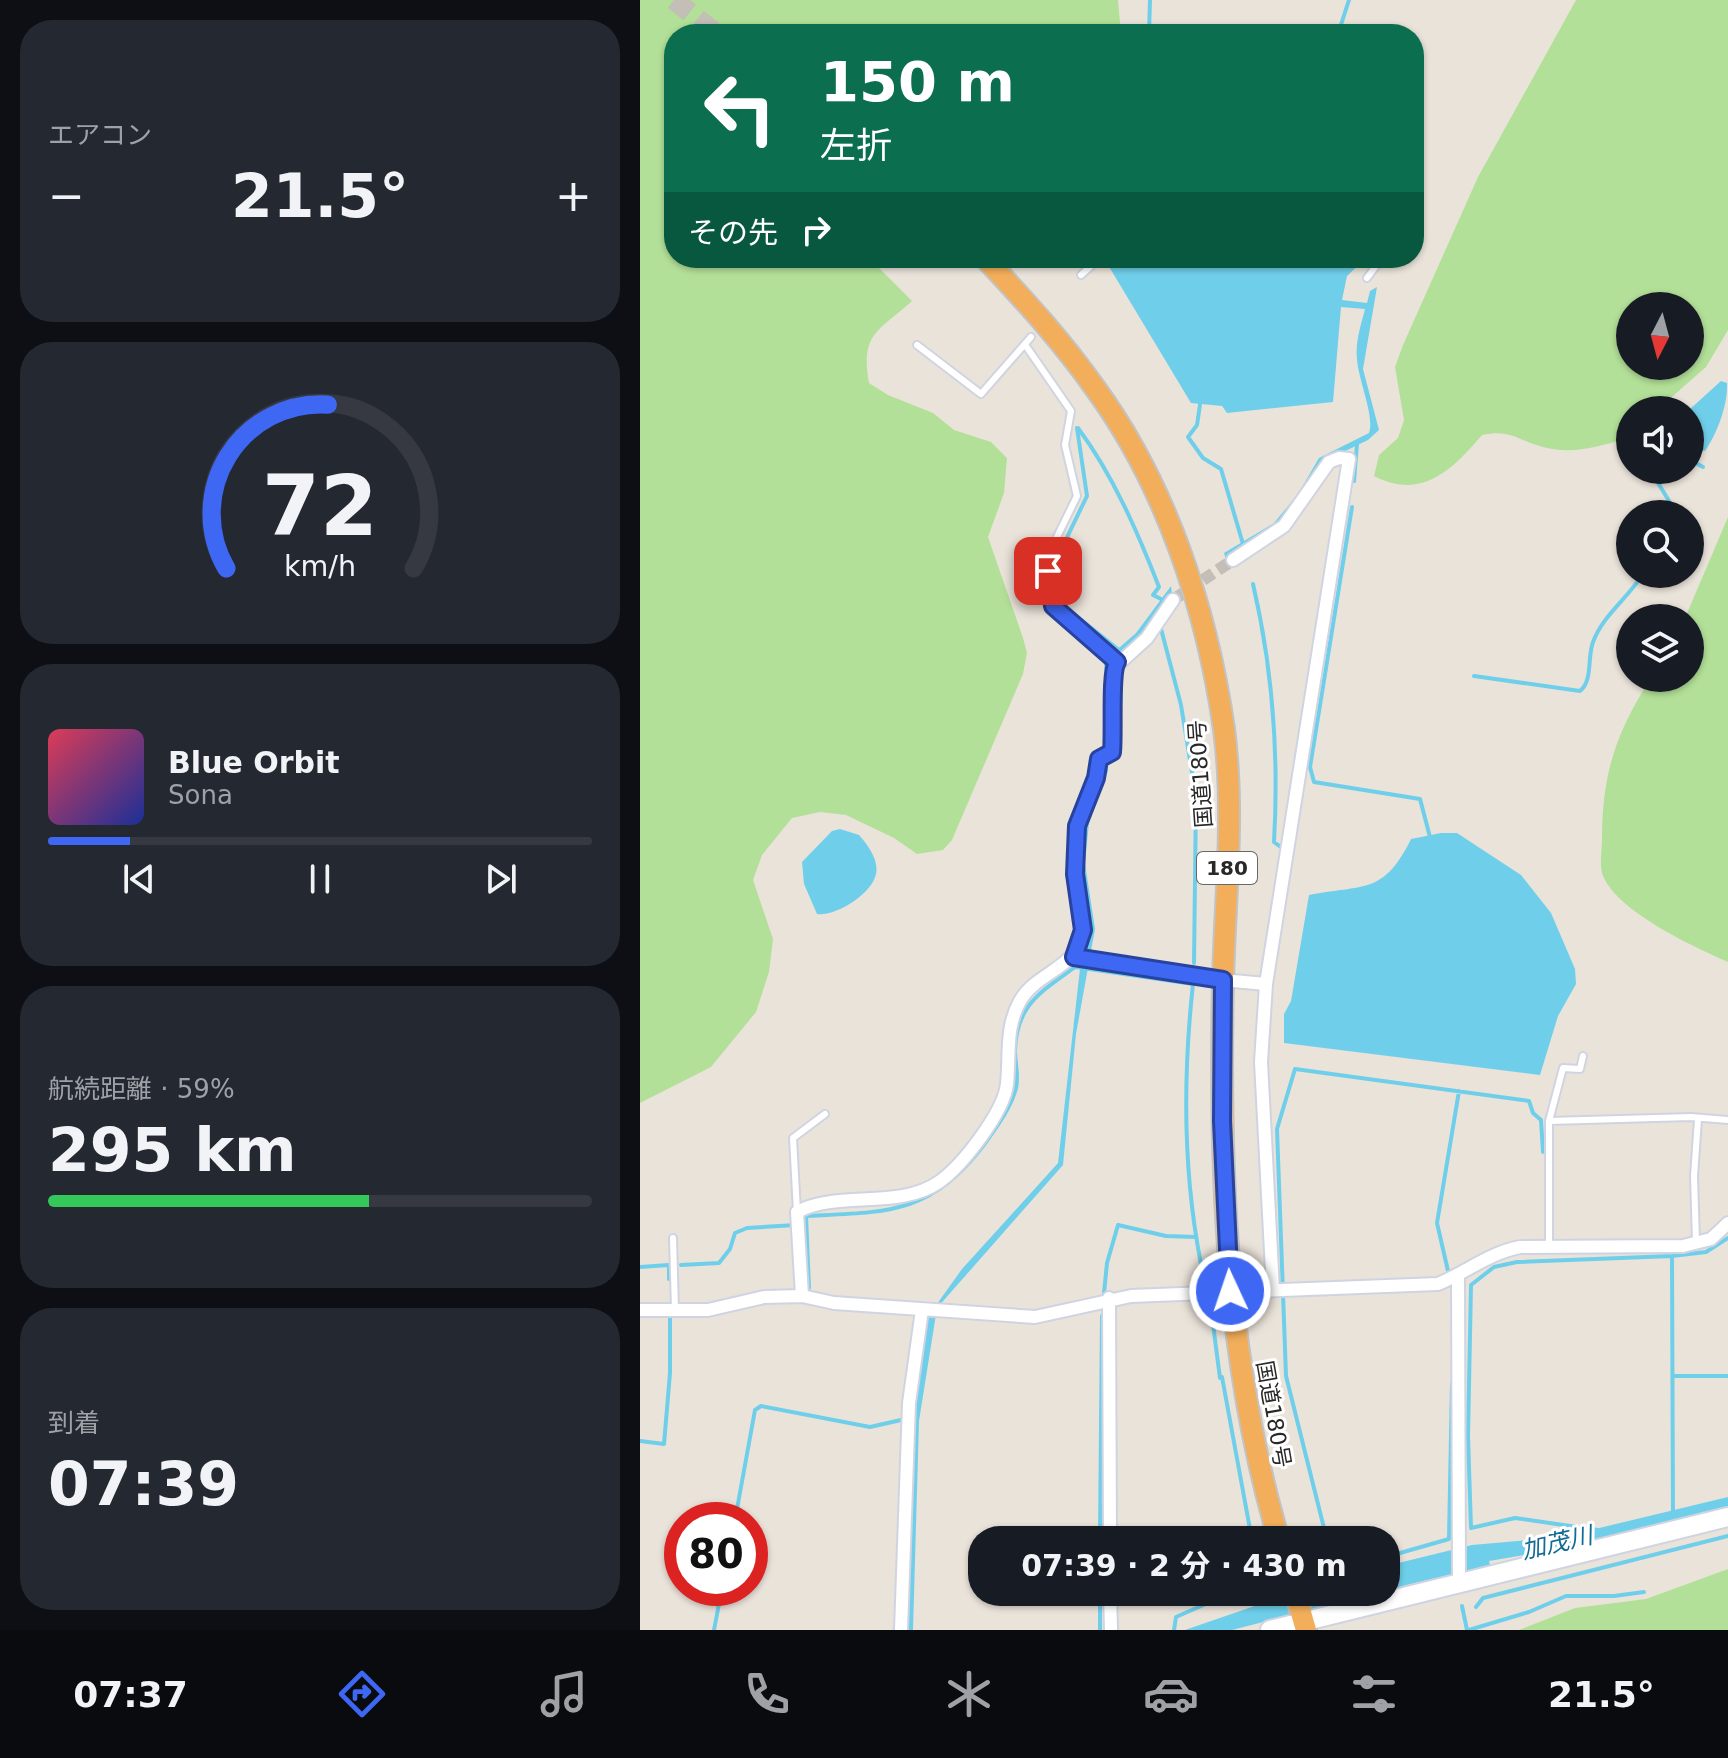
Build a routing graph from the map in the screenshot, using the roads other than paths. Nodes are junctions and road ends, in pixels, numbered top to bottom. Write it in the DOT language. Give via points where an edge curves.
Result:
graph roads {
  1 [pos="994,268"];
  2 [pos="1089,268"];
  3 [pos="1374,268"];
  4 [pos="1081,275"];
  5 [pos="1367,278"];
  6 [pos="1031,337"];
  7 [pos="917,345"];
  8 [pos="1026,346"];
  9 [pos="1233,560"];
  10 [pos="1173,600"];
  11 [pos="1113,659"];
  12 [pos="1074,957"];
  13 [pos="1223,980"];
  14 [pos="1266,984"];
  15 [pos="1583,1056"];
  16 [pos="825,1114"];
  17 [pos="1698,1119"];
  18 [pos="1728,1120"];
  19 [pos="1549,1121"];
  20 [pos="797,1212"];
  21 [pos="1728,1223"];
  22 [pos="673,1238"];
  23 [pos="1696,1242"];
  24 [pos="1549,1244"];
  25 [pos="1458,1276"];
  26 [pos="1273,1290"];
  27 [pos="1230,1291"];
  28 [pos="802,1296"];
  29 [pos="1109,1298"];
  30 [pos="640,1310"];
  31 [pos="675,1310"];
  32 [pos="922,1310"];
  33 [pos="1728,1517"];
  34 [pos="1110,1526"];
  35 [pos="1275,1526"];
  36 [pos="1459,1581"];
  37 [pos="1110,1606"];
  38 [pos="1304,1625"];
  39 [pos="901,1630"];
  40 [pos="1111,1630"];
  41 [pos="1270,1630"];
  1 -- 13 [label="highway, 国道180号 / 180" via="1046,323 1098,391 1169,524 1196,598 1224,731 1229,830"];
  2 -- 4 [label="lane"];
  3 -- 5 [label="lane"];
  6 -- 8 [label="lane"];
  7 -- 8 [label="lane" via="981,394"];
  8 -- 11 [label="lane" via="1071,411 1065,445 1077,496 1053,545 1049,595 1057,612"];
  9 -- 14 [label="street" via="1284,526 1329,462 1349,459"];
  10 -- 11 [label="street" via="1147,638"];
  11 -- 12 [label="street" via="1112,752 1099,759 1077,826 1075,874 1083,930"];
  12 -- 13 [label="street"];
  12 -- 20 [label="street" via="1018,1004 1008,1035 1004,1096 951,1172 920,1191"];
  13 -- 14 [label="street"];
  13 -- 27 [label="highway, 国道180号 / 180" via="1222,1121"];
  14 -- 26 [label="street" via="1261,1062"];
  15 -- 19 [label="lane" via="1580,1069 1563,1068"];
  16 -- 20 [label="lane" via="793,1138"];
  17 -- 18 [label="lane"];
  17 -- 19 [label="lane"];
  17 -- 23 [label="lane"];
  19 -- 24 [label="lane"];
  20 -- 28 [label="street"];
  21 -- 23 [label="street" via="1711,1239"];
  22 -- 31 [label="lane"];
  23 -- 24 [label="street"];
  24 -- 25 [label="street" via="1494,1253"];
  25 -- 26 [label="street" via="1438,1284"];
  25 -- 36 [label="street"];
  26 -- 27 [label="street"];
  27 -- 29 [label="street"];
  27 -- 35 [label="highway, 国道180号 / 180" via="1258,1468"];
  28 -- 31 [label="street"];
  28 -- 32 [label="street"];
  29 -- 32 [label="street" via="1035,1317"];
  29 -- 34 [label="street"];
  30 -- 31 [label="street"];
  32 -- 39 [label="street" via="909,1403"];
  33 -- 36 [label="main road"];
  36 -- 38 [label="main road"];
  37 -- 40 [label="street"];
  38 -- 41 [label="main road"];
}
